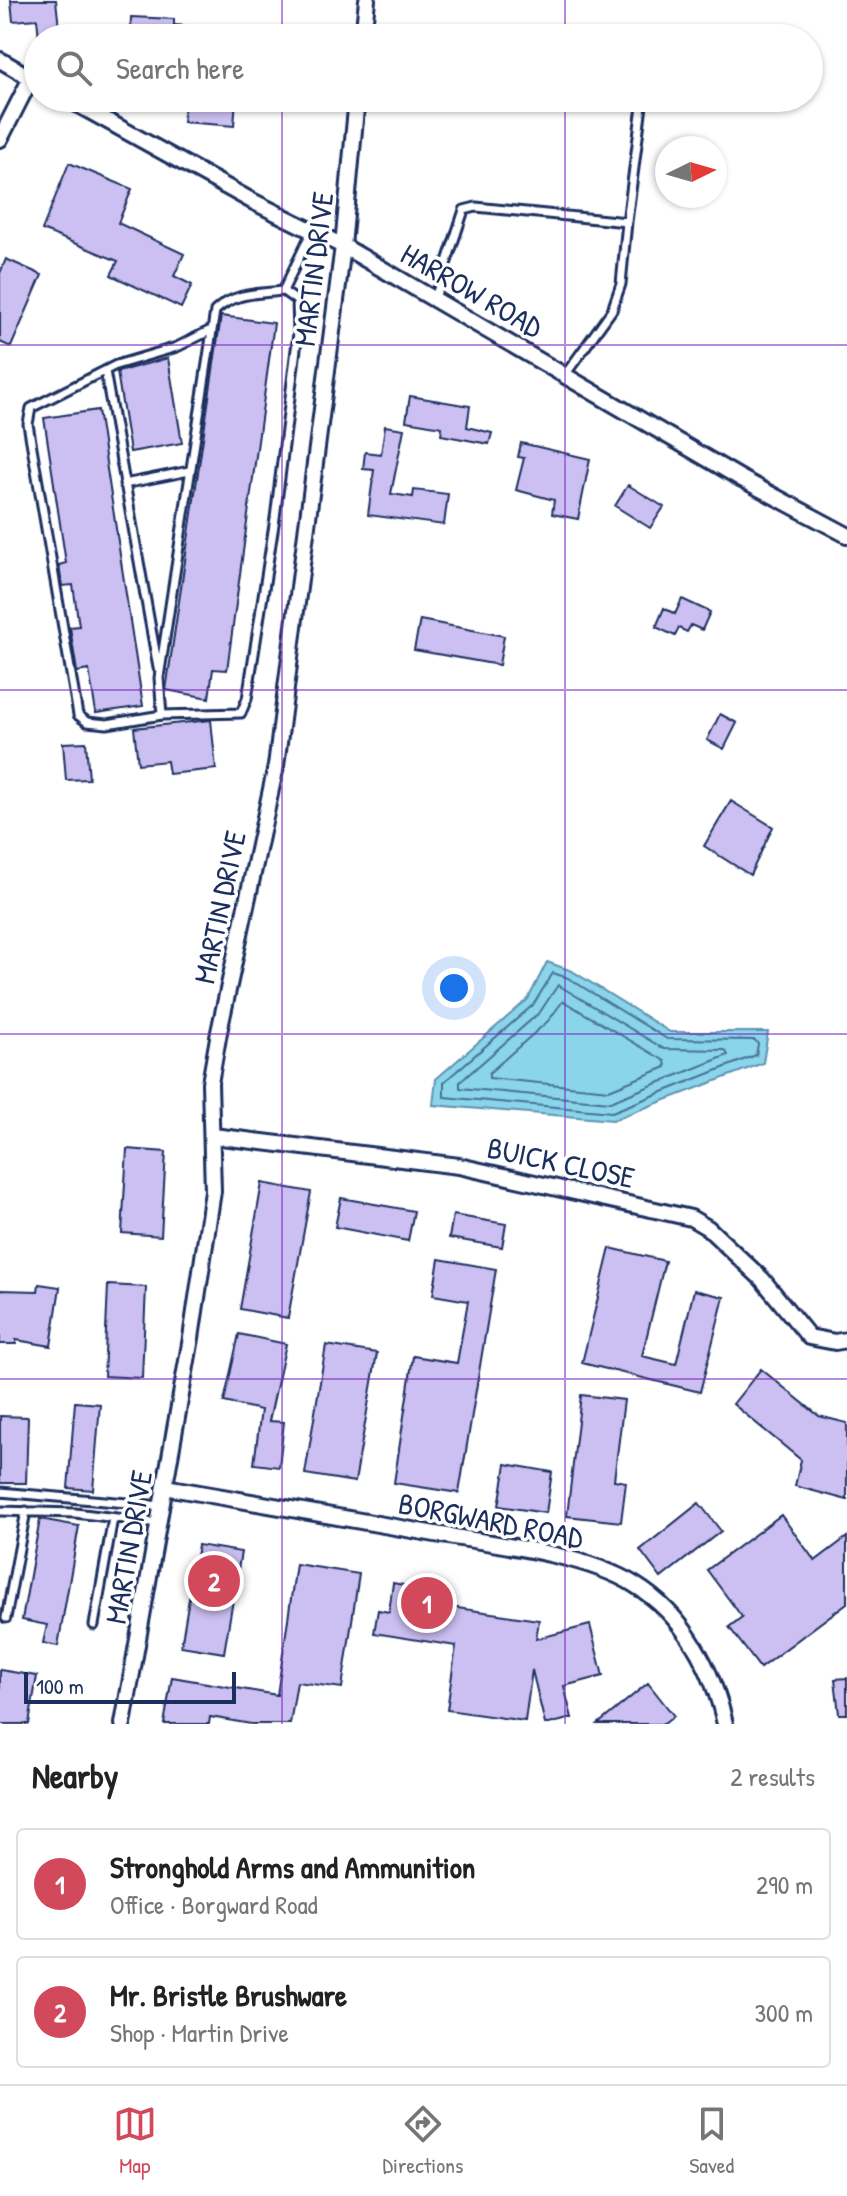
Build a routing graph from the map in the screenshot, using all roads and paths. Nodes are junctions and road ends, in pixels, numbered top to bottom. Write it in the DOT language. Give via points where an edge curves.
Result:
graph roads {
  1 [pos="367,0"];
  2 [pos="364,24"];
  3 [pos="0,60"];
  4 [pos="24,74"];
  5 [pos="24,99"];
  6 [pos="92,112"];
  7 [pos="356,112"];
  8 [pos="641,112"];
  9 [pos="0,139"];
  10 [pos="627,222"];
  11 [pos="312,231"];
  12 [pos="343,246"];
  13 [pos="283,291"];
  14 [pos="435,298"];
  15 [pos="209,331"];
  16 [pos="105,371"];
  17 [pos="565,375"];
  18 [pos="189,471"];
  19 [pos="124,484"];
  20 [pos="847,535"];
  21 [pos="159,678"];
  22 [pos="162,715"];
  23 [pos="213,1136"];
  24 [pos="847,1340"];
  25 [pos="165,1487"];
  26 [pos="0,1492"];
  27 [pos="162,1506"];
  28 [pos="0,1511"];
  29 [pos="26,1511"];
  30 [pos="113,1518"];
  31 [pos="159,1523"];
  32 [pos="6,1618"];
  33 [pos="94,1625"];
  34 [pos="123,1724"];
  35 [pos="725,1724"];
  1 -- 2 [label="street"];
  3 -- 4 [label="street"];
  5 -- 9 [label="street"];
  6 -- 11 [label="street, HARROW ROAD"];
  7 -- 12 [label="street, MARTIN DRIVE"];
  8 -- 10 [label="lane"];
  10 -- 14 [label="lane" via="464,210"];
  10 -- 17 [label="lane" via="621,284 612,310"];
  11 -- 12 [label="street, HARROW ROAD"];
  11 -- 13 [label="lane"];
  12 -- 14 [label="street, HARROW ROAD"];
  12 -- 23 [label="street, MARTIN DRIVE" via="276,766 210,1083"];
  13 -- 15 [label="lane" via="229,298 215,311"];
  13 -- 22 [label="lane" via="297,301 298,333 245,708 241,713"];
  14 -- 17 [label="street, HARROW ROAD"];
  15 -- 16 [label="lane"];
  15 -- 18 [label="lane"];
  16 -- 19 [label="lane"];
  16 -- 22 [label="lane" via="31,408 28,424 78,715 87,722 107,724"];
  17 -- 20 [label="street, HARROW ROAD"];
  18 -- 19 [label="lane"];
  18 -- 21 [label="lane"];
  19 -- 21 [label="lane"];
  21 -- 22 [label="lane"];
  23 -- 24 [label="street, BUICK CLOSE" via="459,1166 691,1218 762,1279 809,1337"];
  23 -- 25 [label="street, MARTIN DRIVE" via="213,1191"];
  25 -- 27 [label="street, MARTIN DRIVE"];
  25 -- 35 [label="street, BORGWARD ROAD" via="511,1547 604,1570 635,1584 662,1605 690,1637 709,1673"];
  26 -- 27 [label="lane"];
  27 -- 31 [label="street, MARTIN DRIVE"];
  28 -- 29 [label="lane"];
  29 -- 30 [label="lane"];
  29 -- 32 [label="lane"];
  30 -- 31 [label="lane"];
  30 -- 33 [label="lane"];
  31 -- 34 [label="street, MARTIN DRIVE"];
}
